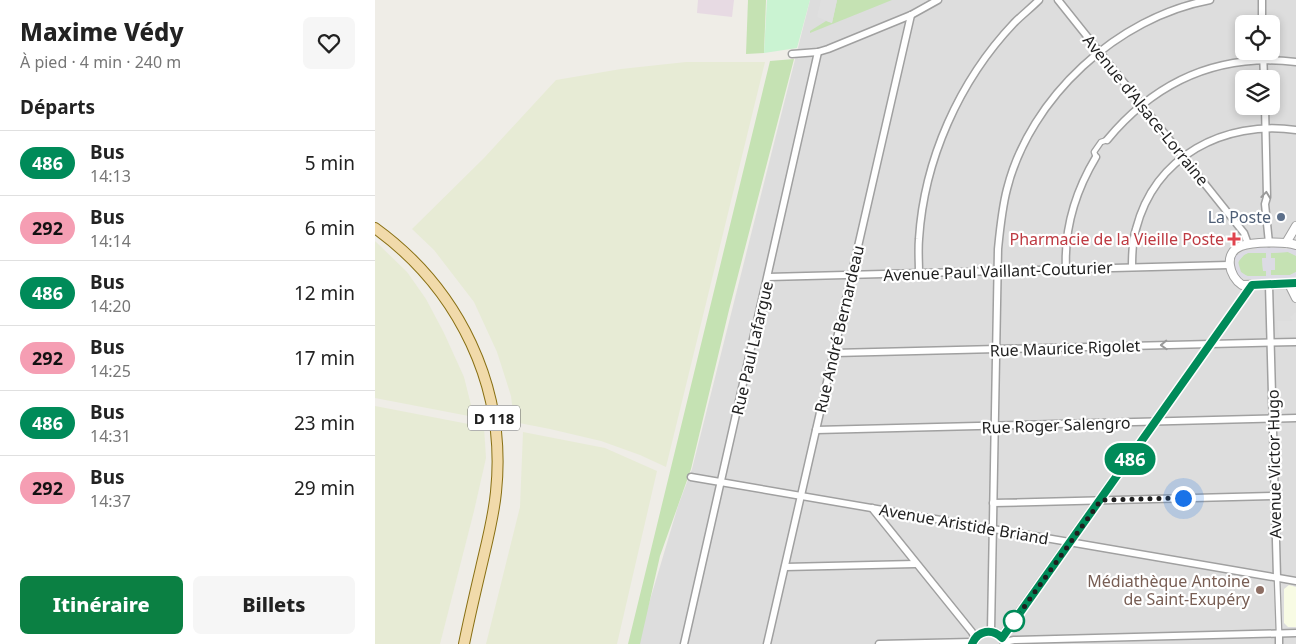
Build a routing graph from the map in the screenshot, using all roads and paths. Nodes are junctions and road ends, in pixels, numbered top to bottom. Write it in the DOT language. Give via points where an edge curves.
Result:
graph roads {
  1 [pos="938,0"];
  2 [pos="1039,0"];
  3 [pos="1058,0"];
  4 [pos="1210,0"];
  5 [pos="1262,0"];
  6 [pos="911,15"];
  7 [pos="1262,15"];
  8 [pos="818,52"];
  9 [pos="1100,52"];
  10 [pos="793,54"];
  11 [pos="1263,61"];
  12 [pos="1296,62"];
  13 [pos="1264,70"];
  14 [pos="1142,105"];
  15 [pos="1265,115"];
  16 [pos="1265,127"];
  17 [pos="1296,130"];
  18 [pos="1107,140"];
  19 [pos="1183,157"];
  20 [pos="1096,158"];
  21 [pos="1296,226"];
  22 [pos="375,228"];
  23 [pos="1269,243"];
  24 [pos="1286,243"];
  25 [pos="1249,244"];
  26 [pos="1296,245"];
  27 [pos="1229,265"];
  28 [pos="1132,268"];
  29 [pos="1066,269"];
  30 [pos="997,271"];
  31 [pos="919,273"];
  32 [pos="852,275"];
  33 [pos="768,278"];
  34 [pos="1292,284"];
  35 [pos="1252,285"];
  36 [pos="1269,285"];
  37 [pos="1296,298"];
  38 [pos="1271,342"];
  39 [pos="1296,342"];
  40 [pos="1212,343"];
  41 [pos="996,350"];
  42 [pos="834,353"];
  43 [pos="1296,418"];
  44 [pos="1273,419"];
  45 [pos="1157,422"];
  46 [pos="995,427"];
  47 [pos="816,430"];
  48 [pos="691,477"];
  49 [pos="721,482"];
  50 [pos="801,496"];
  51 [pos="1275,496"];
  52 [pos="1101,500"];
  53 [pos="993,503"];
  54 [pos="872,508"];
  55 [pos="992,528"];
  56 [pos="1071,542"];
  57 [pos="915,564"];
  58 [pos="785,567"];
  59 [pos="1277,577"];
  60 [pos="1296,581"];
  61 [pos="991,631"];
  62 [pos="1279,633"];
  63 [pos="1296,633"];
  64 [pos="1004,641"];
  65 [pos="973,642"];
  66 [pos="464,644"];
  67 [pos="684,644"];
  68 [pos="767,644"];
  69 [pos="879,644"];
  70 [pos="1279,644"];
  1 -- 6 [label="street"];
  2 -- 31 [label="street" via="986,58 958,100 940,141 926,189 919,239"];
  3 -- 9 [label="street, Avenue d'Alsace-Lorraine"];
  4 -- 9 [label="street" via="1173,10 1144,23"];
  5 -- 7 [label="street"];
  6 -- 8 [label="street"];
  6 -- 32 [label="street, Rue André Bernardeau"];
  8 -- 10 [label="street"];
  8 -- 33 [label="street, Rue Paul Lafargue"];
  9 -- 14 [label="street, Avenue d'Alsace-Lorraine"];
  9 -- 30 [label="street" via="1063,85 1037,121 1020,154 1008,187"];
  11 -- 12 [label="street"];
  11 -- 13 [label="street"];
  11 -- 14 [label="street" via="1231,63 1202,71 1167,86"];
  14 -- 18 [label="street"];
  14 -- 19 [label="street, Avenue d'Alsace-Lorraine"];
  15 -- 16 [label="street"];
  16 -- 17 [label="street"];
  16 -- 19 [label="street" via="1238,130 1211,139"];
  23 -- 16 [label="street, one-way" via="1265,213"];
  18 -- 20 [label="street" via="1101,142 1094,152"];
  19 -- 25 [label="street, Avenue d'Alsace-Lorraine"];
  19 -- 28 [label="street" via="1164,175 1142,210 1135,231"];
  20 -- 29 [label="street" via="1078,190 1070,217 1065,246"];
  21 -- 24 [label="street"];
  22 -- 66 [label="main road, D 118" via="417,262 445,297 471,341 491,402 498,455 496,492"];
  23 -- 24 [label="street"];
  23 -- 25 [label="street"];
  24 -- 26 [label="street"];
  25 -- 27 [label="street" via="1235,250"];
  27 -- 28 [label="street, Avenue Paul Vaillant-Couturier"];
  27 -- 35 [label="street" via="1236,280"];
  28 -- 29 [label="street, Avenue Paul Vaillant-Couturier"];
  29 -- 30 [label="street, Avenue Paul Vaillant-Couturier"];
  30 -- 31 [label="street, Avenue Paul Vaillant-Couturier"];
  30 -- 41 [label="street"];
  31 -- 32 [label="street, Avenue Paul Vaillant-Couturier"];
  32 -- 33 [label="street, Avenue Paul Vaillant-Couturier"];
  32 -- 42 [label="street, Rue André Bernardeau"];
  33 -- 49 [label="street, Rue Paul Lafargue"];
  34 -- 36 [label="street"];
  34 -- 37 [label="street"];
  35 -- 36 [label="street"];
  35 -- 40 [label="street"];
  36 -- 38 [label="street, Avenue Victor Hugo"];
  38 -- 39 [label="street, Rue Maurice Rigolet"];
  38 -- 40 [label="street, Rue Maurice Rigolet"];
  38 -- 44 [label="street, Avenue Victor Hugo"];
  40 -- 41 [label="street, Rue Maurice Rigolet, one-way"];
  40 -- 45 [label="street"];
  41 -- 42 [label="street, Rue Maurice Rigolet"];
  41 -- 46 [label="street"];
  42 -- 47 [label="street, Rue André Bernardeau"];
  43 -- 44 [label="street, Rue Roger Salengro"];
  44 -- 45 [label="street, Rue Roger Salengro"];
  44 -- 51 [label="street, Avenue Victor Hugo"];
  45 -- 46 [label="street, Rue Roger Salengro"];
  45 -- 52 [label="street"];
  46 -- 47 [label="street, Rue Roger Salengro"];
  46 -- 53 [label="street"];
  47 -- 50 [label="street, Rue André Bernardeau"];
  48 -- 49 [label="street, Avenue Aristide Briand"];
  49 -- 50 [label="street, Avenue Aristide Briand"];
  49 -- 67 [label="street, Rue Paul Lafargue"];
  50 -- 54 [label="street, Avenue Aristide Briand"];
  50 -- 58 [label="street, Rue André Bernardeau"];
  51 -- 52 [label="street"];
  51 -- 59 [label="street, Avenue Victor Hugo"];
  52 -- 53 [label="street"];
  52 -- 56 [label="street"];
  53 -- 55 [label="street"];
  54 -- 55 [label="street, Avenue Aristide Briand"];
  54 -- 57 [label="street"];
  55 -- 56 [label="street, Avenue Aristide Briand"];
  55 -- 61 [label="street"];
  56 -- 59 [label="street, Avenue Aristide Briand"];
  56 -- 64 [label="street"];
  57 -- 58 [label="street"];
  57 -- 65 [label="street" via="972,632"];
  58 -- 68 [label="street, Rue André Bernardeau"];
  59 -- 60 [label="street, Avenue Aristide Briand"];
  59 -- 62 [label="street, Avenue Victor Hugo"];
  61 -- 64 [label="street"];
  61 -- 65 [label="street" via="982,633"];
  62 -- 63 [label="street"];
  62 -- 64 [label="street"];
  62 -- 70 [label="street, Avenue Victor Hugo"];
  65 -- 69 [label="street"];
}
